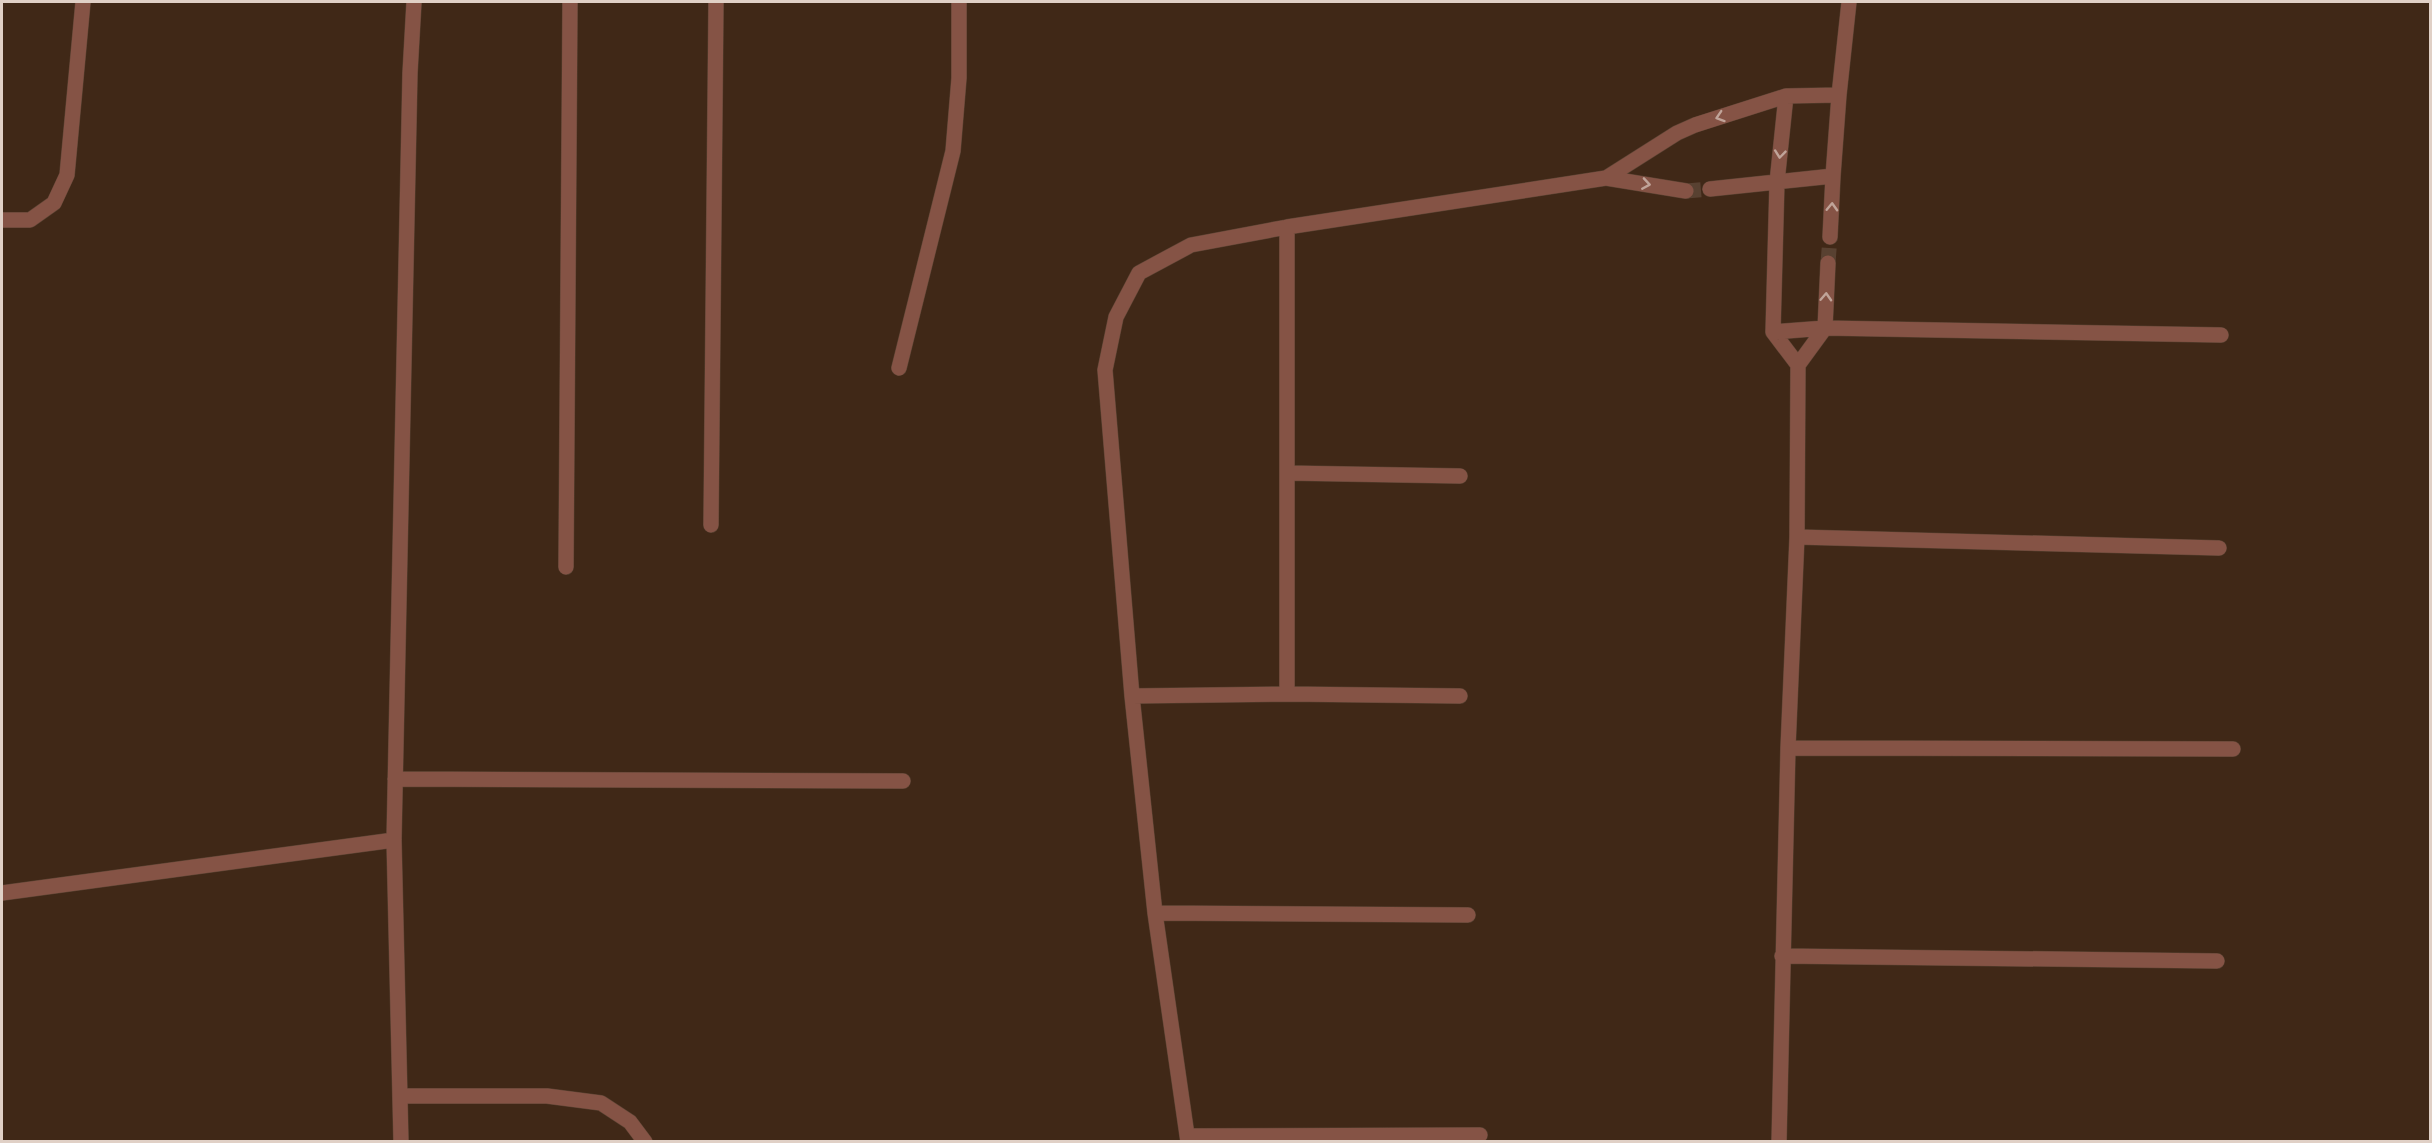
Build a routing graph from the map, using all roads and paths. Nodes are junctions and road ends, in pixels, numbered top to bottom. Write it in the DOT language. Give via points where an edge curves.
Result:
graph roads {
  1 [pos="83,2"];
  2 [pos="414,2"];
  3 [pos="570,2"];
  4 [pos="716,2"];
  5 [pos="959,2"];
  6 [pos="1849,2"];
  7 [pos="1839,95"];
  8 [pos="1786,96"];
  9 [pos="1833,176"];
  10 [pos="1606,178"];
  11 [pos="1778,182"];
  12 [pos="1710,189"];
  13 [pos="1686,191"];
  14 [pos="2,220"];
  15 [pos="1287,227"];
  16 [pos="1830,237"];
  17 [pos="1828,263"];
  18 [pos="1825,327"];
  19 [pos="1773,332"];
  20 [pos="2221,335"];
  21 [pos="1798,365"];
  22 [pos="899,368"];
  23 [pos="1287,473"];
  24 [pos="1460,476"];
  25 [pos="711,525"];
  26 [pos="1797,537"];
  27 [pos="2219,548"];
  28 [pos="566,567"];
  29 [pos="1287,694"];
  30 [pos="1132,696"];
  31 [pos="1460,696"];
  32 [pos="1788,748"];
  33 [pos="2233,749"];
  34 [pos="395,779"];
  35 [pos="903,781"];
  36 [pos="394,840"];
  37 [pos="2,893"];
  38 [pos="1155,913"];
  39 [pos="1468,915"];
  40 [pos="1782,956"];
  41 [pos="2217,961"];
  42 [pos="400,1096"];
  43 [pos="1480,1135"];
  44 [pos="1188,1139"];
  45 [pos="401,1142"];
  46 [pos="645,1142"];
  47 [pos="1779,1142"];
  1 -- 14 [label="street" via="67,175 54,203 30,220"];
  2 -- 34 [label="street"];
  3 -- 28 [label="street"];
  4 -- 25 [label="street"];
  5 -- 22 [label="street" via="959,78 953,151"];
  6 -- 7 [label="street"];
  7 -- 8 [label="street"];
  7 -- 9 [label="street"];
  8 -- 10 [label="street, one-way" via="1677,133"];
  8 -- 11 [label="street, one-way"];
  9 -- 11 [label="street"];
  16 -- 9 [label="street, one-way"];
  10 -- 13 [label="street, one-way"];
  10 -- 15 [label="street"];
  11 -- 12 [label="street"];
  11 -- 19 [label="street"];
  15 -- 23 [label="street"];
  15 -- 30 [label="street" via="1191,245 1139,273 1116,317 1105,370"];
  18 -- 17 [label="street, one-way"];
  18 -- 19 [label="street"];
  18 -- 20 [label="street"];
  18 -- 21 [label="street"];
  19 -- 21 [label="street"];
  21 -- 26 [label="street"];
  23 -- 24 [label="street"];
  23 -- 29 [label="street"];
  26 -- 27 [label="street"];
  26 -- 32 [label="street"];
  29 -- 30 [label="street"];
  29 -- 31 [label="street"];
  30 -- 38 [label="street"];
  32 -- 33 [label="street"];
  32 -- 40 [label="street"];
  34 -- 35 [label="street"];
  34 -- 36 [label="street"];
  36 -- 37 [label="street"];
  36 -- 42 [label="street"];
  38 -- 39 [label="street"];
  38 -- 44 [label="street"];
  40 -- 41 [label="street"];
  40 -- 47 [label="street"];
  42 -- 45 [label="street"];
  42 -- 46 [label="street" via="547,1096 601,1103 630,1122"];
  43 -- 44 [label="street"];
}
